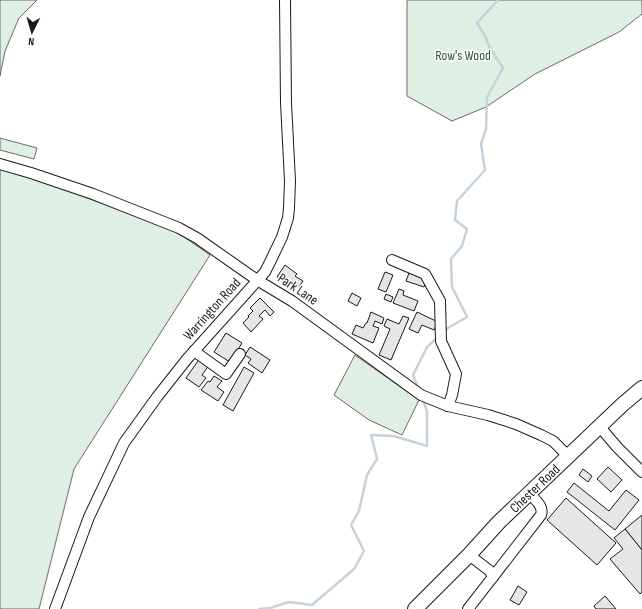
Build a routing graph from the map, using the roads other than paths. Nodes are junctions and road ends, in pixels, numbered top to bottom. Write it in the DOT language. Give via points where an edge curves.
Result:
graph roads {
  1 [pos="285,0"];
  2 [pos="0,164"];
  3 [pos="392,260"];
  4 [pos="257,280"];
  5 [pos="194,351"];
  6 [pos="240,354"];
  7 [pos="642,388"];
  8 [pos="448,406"];
  9 [pos="600,427"];
  10 [pos="568,456"];
  11 [pos="642,472"];
  12 [pos="529,493"];
  13 [pos="469,555"];
  14 [pos="493,577"];
  15 [pos="54,609"];
  16 [pos="417,609"];
  17 [pos="468,609"];
  1 -- 4 [label="street, Warrington Road" via="290,208 284,232 272,260"];
  2 -- 4 [label="street, Park Lane" via="93,194 178,228 204,242"];
  3 -- 8 [label="street" via="425,274 440,301 441,341 456,374"];
  4 -- 5 [label="street, Warrington Road"];
  4 -- 8 [label="street, Park Lane" via="292,301 421,395"];
  5 -- 6 [label="street" via="226,374"];
  5 -- 15 [label="street, Warrington Road" via="124,443 89,518"];
  7 -- 9 [label="highway, Chester Road"];
  8 -- 10 [label="street, Park Lane" via="516,424 553,441"];
  9 -- 10 [label="highway, Chester Road"];
  9 -- 11 [label="street"];
  10 -- 12 [label="highway, Chester Road"];
  12 -- 13 [label="highway, Chester Road"];
  12 -- 14 [label="street" via="541,506 541,515"];
  13 -- 14 [label="street" via="490,571"];
  13 -- 16 [label="highway, Chester Road"];
  14 -- 17 [label="street"];
}
